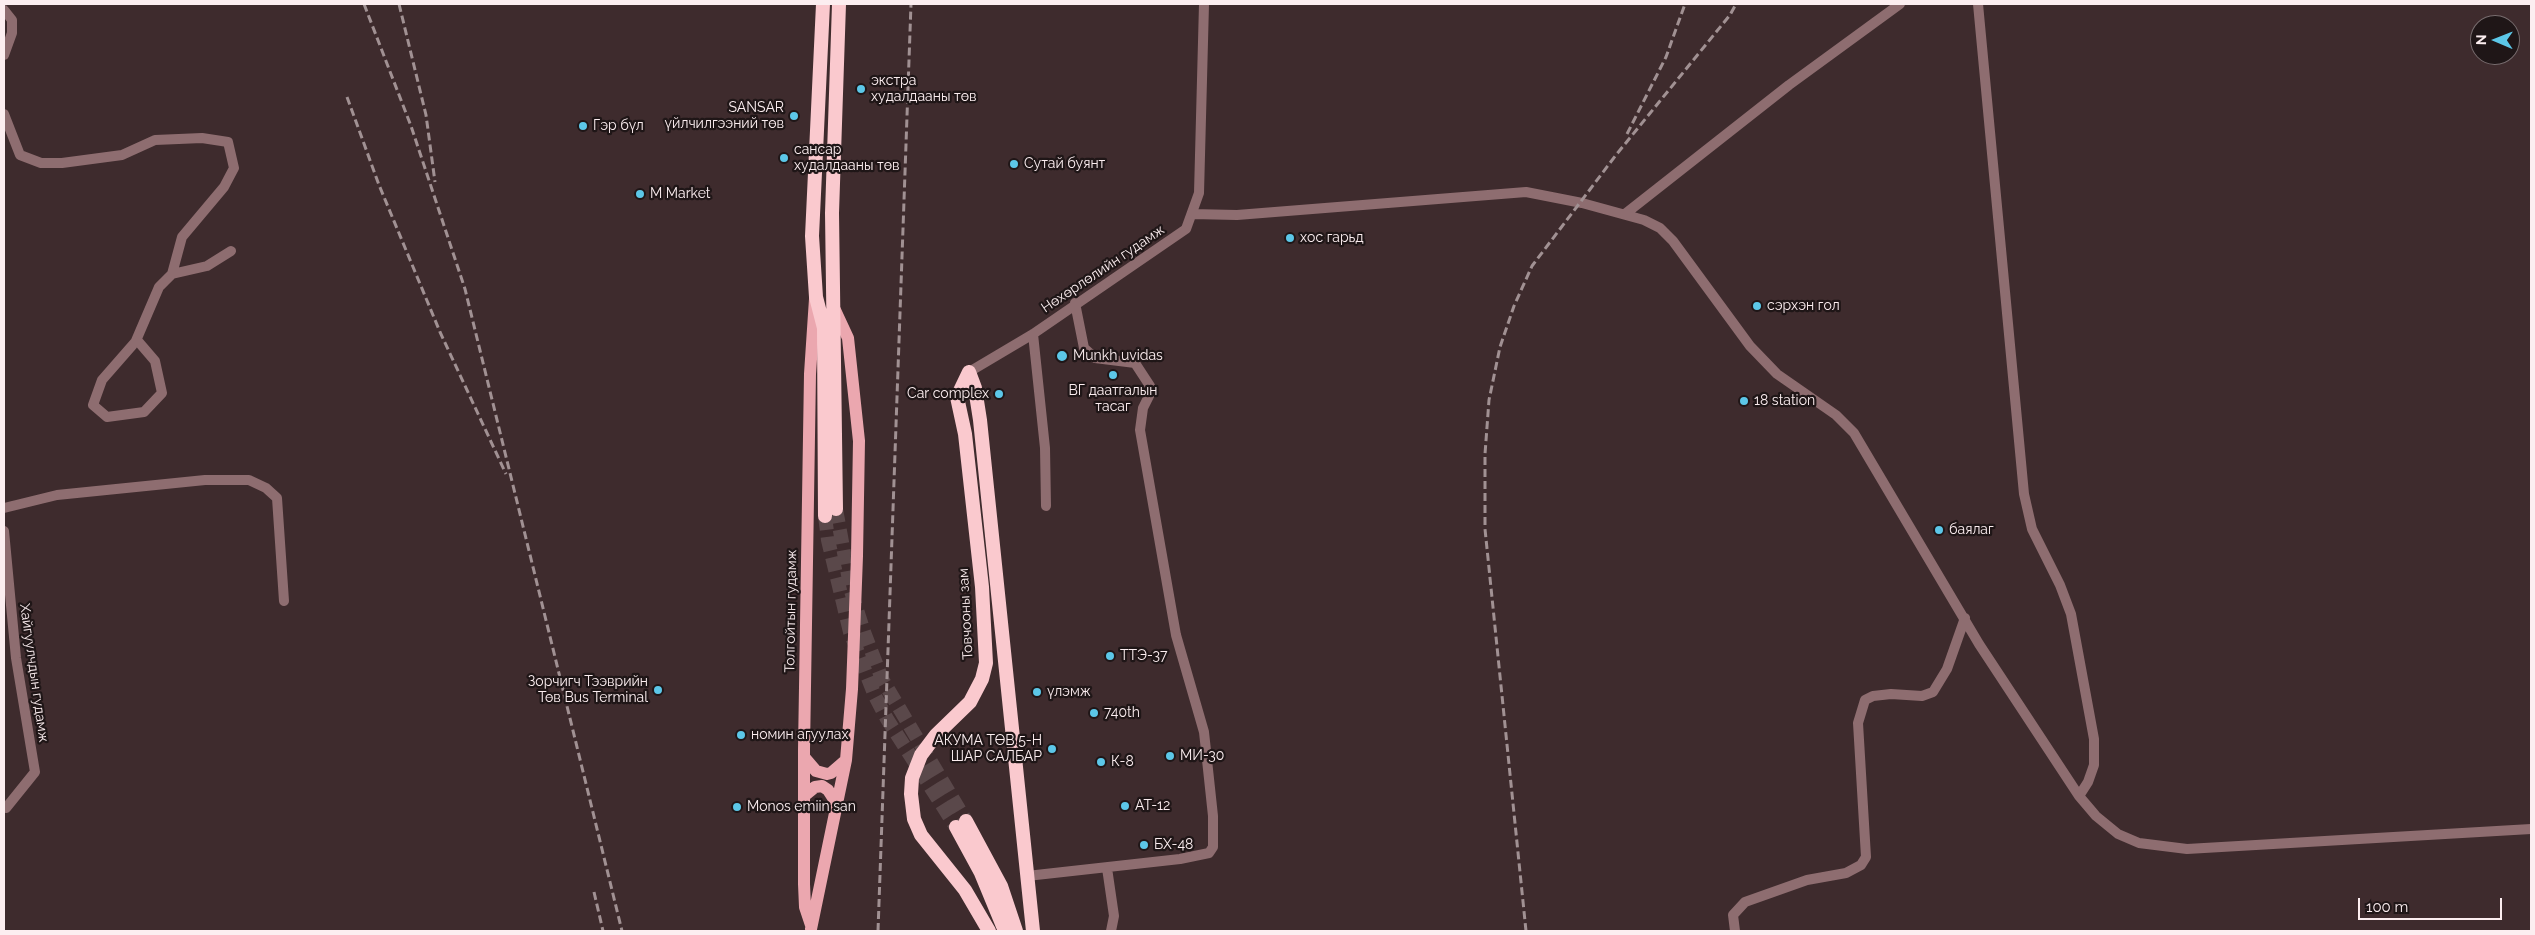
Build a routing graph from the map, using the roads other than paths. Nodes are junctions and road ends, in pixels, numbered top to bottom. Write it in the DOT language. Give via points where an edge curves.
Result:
graph roads {
  1 [pos="823,4"];
  2 [pos="839,4"];
  3 [pos="1204,4"];
  4 [pos="1900,4"];
  5 [pos="1978,4"];
  6 [pos="4,10"];
  7 [pos="4,55"];
  8 [pos="4,114"];
  9 [pos="1192,214"];
  10 [pos="1625,214"];
  11 [pos="231,250"];
  12 [pos="172,274"];
  13 [pos="816,297"];
  14 [pos="1075,303"];
  15 [pos="835,310"];
  16 [pos="1032,334"];
  17 [pos="135,342"];
  18 [pos="969,372"];
  19 [pos="1046,506"];
  20 [pos="4,508"];
  21 [pos="4,531"];
  22 [pos="284,601"];
  23 [pos="1965,618"];
  24 [pos="804,758"];
  25 [pos="846,760"];
  26 [pos="804,796"];
  27 [pos="2079,796"];
  28 [pos="838,804"];
  29 [pos="6,808"];
  30 [pos="2531,829"];
  31 [pos="1107,868"];
  32 [pos="1027,876"];
  33 [pos="811,928"];
  34 [pos="989,931"];
  35 [pos="1004,931"];
  36 [pos="1016,931"];
  37 [pos="1033,931"];
  38 [pos="1111,931"];
  39 [pos="1735,931"];
  1 -- 13 [label="highway" via="812,236"];
  2 -- 15 [label="highway" via="832,214"];
  3 -- 9 [label="street, Нөхөрлөлийн гудамж" via="1199,193"];
  4 -- 10 [label="street"];
  5 -- 27 [label="street" via="2024,494 2032,529 2069,608 2094,739 2094,764"];
  6 -- 7 [label="street" via="12,20 12,34"];
  8 -- 12 [label="street" via="20,155 41,163 122,156 155,140 202,138 228,142 234,168 224,187 182,237"];
  9 -- 10 [label="street" via="1237,215 1526,192"];
  9 -- 14 [label="street, Нөхөрлөлийн гудамж" via="1186,229"];
  10 -- 23 [label="street" via="1652,224 1673,241 1750,346 1778,374 1836,414 1854,433"];
  11 -- 12 [label="street" via="206,266"];
  12 -- 17 [label="street" via="159,287"];
  13 -- 15 [label="highway" via="824,328 830,513"];
  13 -- 24 [label="main road, Толгойтын гудамж" via="810,383"];
  14 -- 16 [label="street, Нөхөрлөлийн гудамж"];
  14 -- 31 [label="street" via="1084,348 1095,358 1135,363 1150,386 1140,430 1176,635 1204,732 1213,816 1213,848 1209,853"];
  15 -- 25 [label="main road, Толгойтын гудамж" via="848,338 859,441 852,689"];
  16 -- 18 [label="street, Нөхөрлөлийн гудамж"];
  16 -- 19 [label="street" via="1045,448"];
  17 -- 17 [label="street" via="137,340 155,361 162,393 144,412 107,417 93,405 102,380"];
  18 -- 32 [label="highway" via="975,388 983,445"];
  18 -- 34 [label="highway, Товчооны зам" via="957,397 965,434 982,587 986,663 970,702 936,735 921,755 912,778 911,801 921,835 965,890"];
  20 -- 22 [label="street" via="58,495 205,480 249,480 277,498"];
  21 -- 29 [label="street, Хайгуулчдын гудамж" via="16,658 35,772"];
  23 -- 27 [label="street"];
  23 -- 39 [label="street" via="1947,668 1933,692 1922,696 1873,696 1864,700 1858,723 1866,857 1846,873 1807,880 1745,902 1733,915"];
  24 -- 25 [label="main road" via="816,771 827,774"];
  24 -- 26 [label="main road, Толгойтын гудамж"];
  25 -- 28 [label="main road, Толгойтын гудамж"];
  26 -- 28 [label="main road" via="815,787 822,786"];
  26 -- 33 [label="main road, Толгойтын гудамж" via="804,892"];
  27 -- 30 [label="street" via="2118,834 2139,843 2187,849"];
  28 -- 33 [label="main road, Толгойтын гудамж"];
  31 -- 32 [label="street"];
  31 -- 38 [label="street" via="1114,916"];
  32 -- 37 [label="highway"];
  35 -- 36 [label="highway" via="961,824 1001,886"];
}
